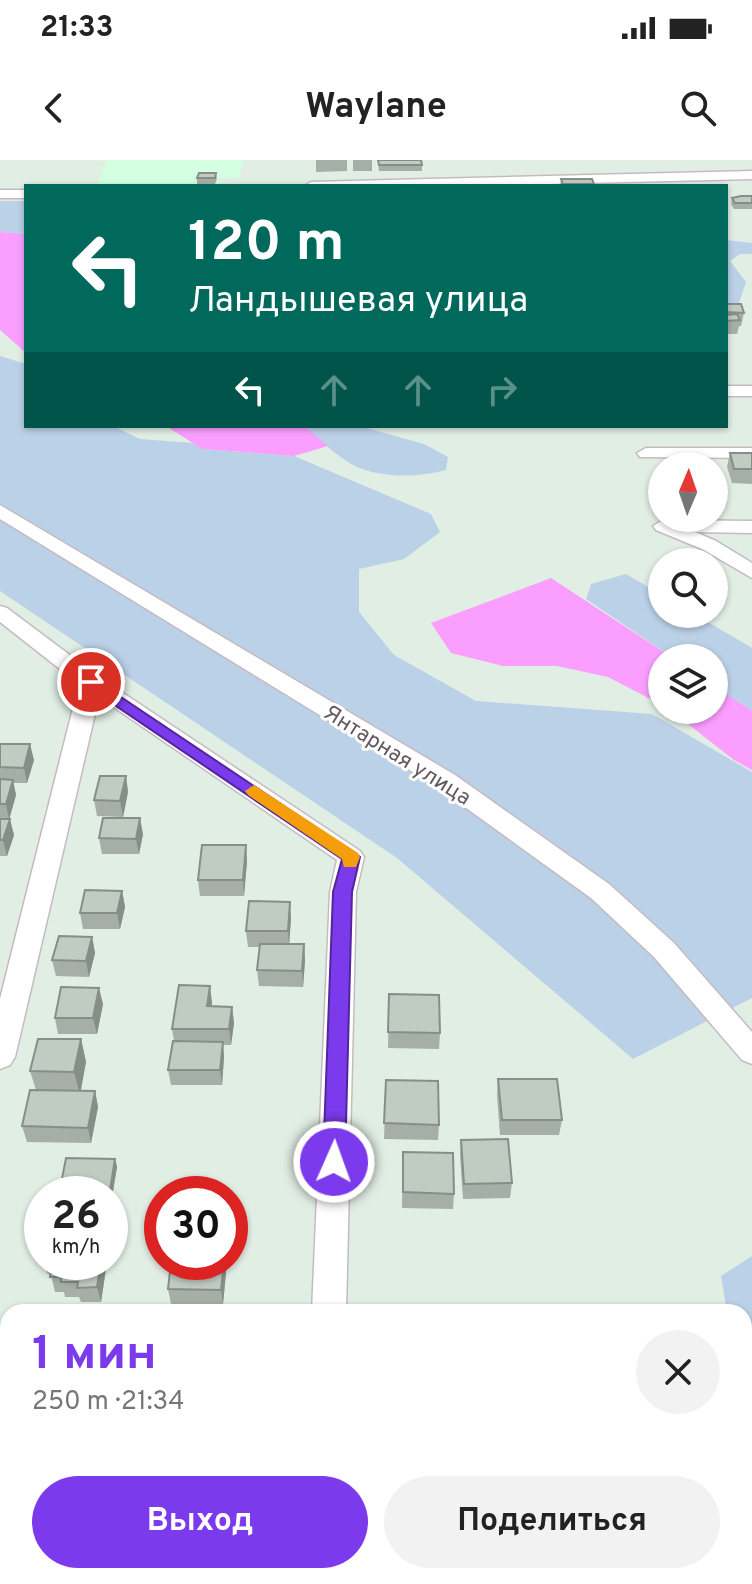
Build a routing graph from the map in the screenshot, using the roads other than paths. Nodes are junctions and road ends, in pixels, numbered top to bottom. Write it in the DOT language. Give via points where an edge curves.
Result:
graph roads {
  1 [pos="747,160"];
  2 [pos="752,164"];
  3 [pos="752,175"];
  4 [pos="689,181"];
  5 [pos="334,184"];
  6 [pos="0,194"];
  7 [pos="24,194"];
  8 [pos="728,379"];
  9 [pos="752,379"];
  10 [pos="728,391"];
  11 [pos="752,391"];
  12 [pos="646,453"];
  13 [pos="752,453"];
  14 [pos="0,511"];
  15 [pos="752,527"];
  16 [pos="752,572"];
  17 [pos="0,612"];
  18 [pos="91,682"];
  19 [pos="752,1052"];
  20 [pos="0,1057"];
  21 [pos="329,1304"];
  1 -- 2 [label="street"];
  3 -- 4 [label="street"];
  4 -- 5 [label="street" via="594,173 426,176"];
  6 -- 7 [label="street"];
  8 -- 9 [label="street"];
  10 -- 11 [label="street"];
  12 -- 13 [label="street"];
  14 -- 19 [label="street, Янтарная улица" via="446,781 600,891 664,950"];
  15 -- 16 [label="street" via="663,526 709,545"];
  17 -- 18 [label="street"];
  18 -- 20 [label="street"];
  18 -- 21 [label="street" via="351,857 343,892"];
}
